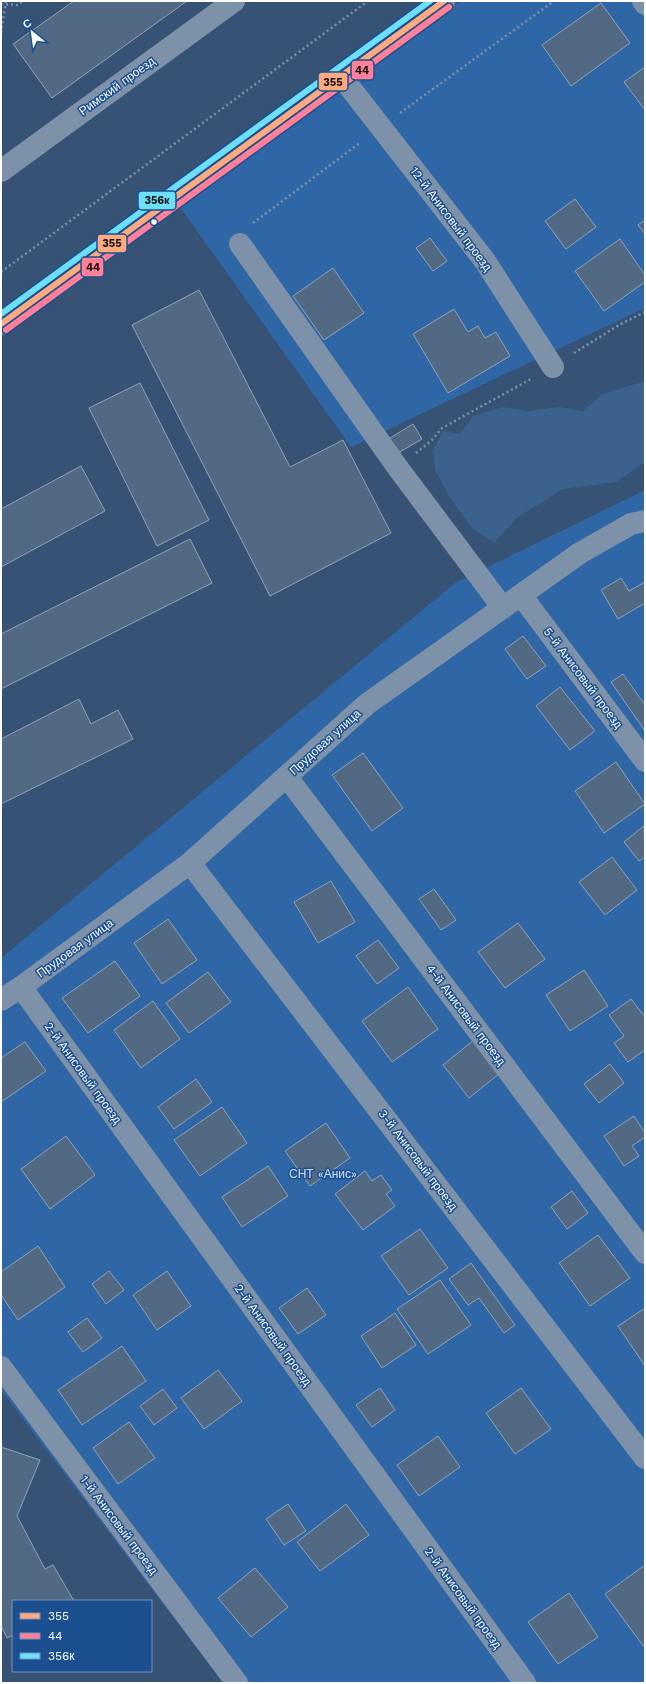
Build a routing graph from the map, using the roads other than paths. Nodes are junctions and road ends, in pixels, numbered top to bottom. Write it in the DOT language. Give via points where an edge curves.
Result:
graph roads {
  1 [pos="234,1"];
  2 [pos="444,1"];
  3 [pos="643,1"];
  4 [pos="645,4"];
  5 [pos="341,76"];
  6 [pos="1,171"];
  7 [pos="240,244"];
  8 [pos="1,324"];
  9 [pos="553,367"];
  10 [pos="645,521"];
  11 [pos="521,595"];
  12 [pos="503,608"];
  13 [pos="645,761"];
  14 [pos="287,777"];
  15 [pos="190,862"];
  16 [pos="11,990"];
  17 [pos="1,1000"];
  18 [pos="645,1253"];
  19 [pos="1,1368"];
  20 [pos="645,1458"];
  21 [pos="237,1683"];
  22 [pos="525,1683"];
  1 -- 6 [label="street, Римский проезд"];
  2 -- 5 [label="street"];
  3 -- 4 [label="street"];
  5 -- 8 [label="street"];
  5 -- 9 [label="street, 12-й Анисовый проезд" via="485,261"];
  7 -- 12 [label="street" via="398,468"];
  10 -- 11 [label="street, Прудовая улица" via="631,524 580,553"];
  11 -- 12 [label="street, Прудовая улица"];
  11 -- 13 [label="street, 5-й Анисовый проезд"];
  12 -- 14 [label="street, Прудовая улица" via="367,704"];
  14 -- 15 [label="street, Прудовая улица"];
  14 -- 18 [label="street, 4-й Анисовый проезд"];
  15 -- 16 [label="street, Прудовая улица"];
  15 -- 20 [label="street, 3-й Анисовый проезд"];
  16 -- 17 [label="street, Прудовая улица"];
  16 -- 22 [label="street, 2-й Анисовый проезд"];
  19 -- 21 [label="street, 1-й Анисовый проезд"];
}
